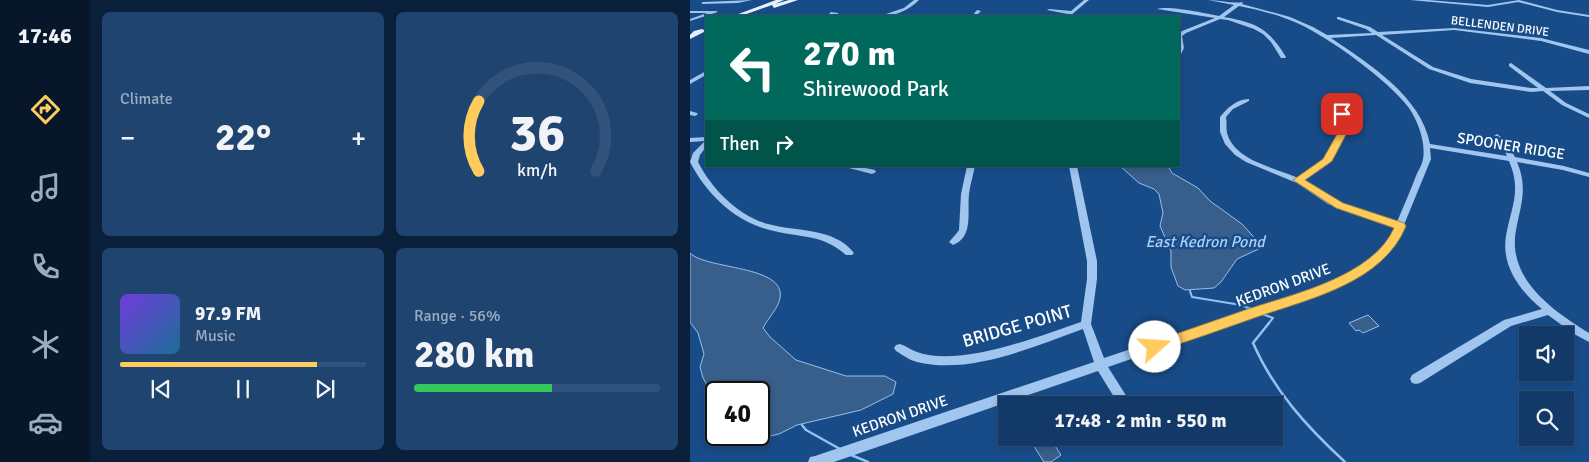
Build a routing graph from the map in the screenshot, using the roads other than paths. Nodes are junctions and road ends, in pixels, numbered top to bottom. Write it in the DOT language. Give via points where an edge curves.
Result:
graph roads {
  1 [pos="750,0"];
  2 [pos="781,0"];
  3 [pos="792,0"];
  4 [pos="917,0"];
  5 [pos="1087,0"];
  6 [pos="1210,0"];
  7 [pos="1412,0"];
  8 [pos="704,1"];
  9 [pos="1516,1"];
  10 [pos="1239,2"];
  11 [pos="1159,9"];
  12 [pos="1049,10"];
  13 [pos="979,11"];
  14 [pos="690,12"];
  15 [pos="831,13"];
  16 [pos="705,15"];
  17 [pos="706,15"];
  18 [pos="739,15"];
  19 [pos="751,15"];
  20 [pos="835,15"];
  21 [pos="885,15"];
  22 [pos="975,15"];
  23 [pos="1070,15"];
  24 [pos="1589,16"];
  25 [pos="1216,18"];
  26 [pos="1339,18"];
  27 [pos="690,20"];
  28 [pos="705,29"];
  29 [pos="705,33"];
  30 [pos="1378,34"];
  31 [pos="692,36"];
  32 [pos="1180,36"];
  33 [pos="1328,39"];
  34 [pos="1180,50"];
  35 [pos="1589,52"];
  36 [pos="1283,57"];
  37 [pos="1511,65"];
  38 [pos="705,74"];
  39 [pos="690,82"];
  40 [pos="1589,88"];
  41 [pos="1546,90"];
  42 [pos="1247,100"];
  43 [pos="1339,102"];
  44 [pos="1589,116"];
  45 [pos="1497,136"];
  46 [pos="705,139"];
  47 [pos="690,140"];
  48 [pos="705,144"];
  49 [pos="1428,148"];
  50 [pos="1512,160"];
  51 [pos="850,167"];
  52 [pos="971,167"];
  53 [pos="1073,167"];
  54 [pos="872,172"];
  55 [pos="1589,175"];
  56 [pos="1298,180"];
  57 [pos="1400,226"];
  58 [pos="953,242"];
  59 [pos="849,253"];
  60 [pos="1550,311"];
  61 [pos="1086,324"];
  62 [pos="1589,338"];
  63 [pos="900,348"];
  64 [pos="1101,365"];
  65 [pos="1416,379"];
  66 [pos="1120,396"];
  67 [pos="815,462"];
  1 -- 8 [label="street"];
  2 -- 18 [label="main road"];
  3 -- 19 [label="main road"];
  4 -- 21 [label="street" via="906,9"];
  5 -- 23 [label="street"];
  6 -- 10 [label="street"];
  7 -- 9 [label="street" via="1488,6"];
  8 -- 14 [label="street"];
  9 -- 24 [label="street"];
  10 -- 25 [label="street"];
  10 -- 33 [label="street" via="1289,18"];
  11 -- 25 [label="street"];
  12 -- 23 [label="street"];
  13 -- 22 [label="street"];
  14 -- 17 [label="street" via="716,12"];
  15 -- 20 [label="street"];
  16 -- 27 [label="street"];
  25 -- 32 [label="street"];
  25 -- 36 [label="street" via="1245,24 1265,33"];
  26 -- 30 [label="street"];
  28 -- 31 [label="main road"];
  29 -- 31 [label="main road"];
  30 -- 33 [label="street, BELLENDEN DRIVE"];
  30 -- 35 [label="street, BELLENDEN DRIVE" via="1468,30 1541,40"];
  30 -- 41 [label="street" via="1424,64 1454,76 1503,87"];
  32 -- 34 [label="street"];
  33 -- 49 [label="street" via="1405,100 1418,118"];
  37 -- 41 [label="street"];
  38 -- 39 [label="street"];
  40 -- 41 [label="street"];
  41 -- 44 [label="street" via="1564,104"];
  42 -- 56 [label="street" via="1231,108 1223,117 1229,143 1249,162"];
  43 -- 56 [label="street" via="1345,125 1340,138 1327,161"];
  45 -- 50 [label="street" via="1504,141"];
  46 -- 47 [label="street"];
  48 -- 59 [label="street" via="694,162 699,175 709,188 736,210 763,226 830,239"];
  49 -- 50 [label="street, SPOONER RIDGE"];
  49 -- 57 [label="street, KEDRON DRIVE" via="1424,168"];
  50 -- 55 [label="street, SPOONER RIDGE"];
  50 -- 60 [label="street" via="1520,187 1510,237 1510,254 1519,277"];
  51 -- 54 [label="street"];
  52 -- 58 [label="street" via="963,230"];
  53 -- 61 [label="street" via="1092,261"];
  56 -- 57 [label="street" via="1340,205"];
  57 -- 64 [label="street, KEDRON DRIVE" via="1396,237 1376,259 1331,286"];
  60 -- 62 [label="street"];
  60 -- 65 [label="street" via="1508,323"];
  61 -- 63 [label="street, BRIDGE POINT" via="1022,346 962,360 920,358"];
  61 -- 64 [label="street"];
  64 -- 66 [label="street"];
  64 -- 67 [label="street, KEDRON DRIVE"];
}
